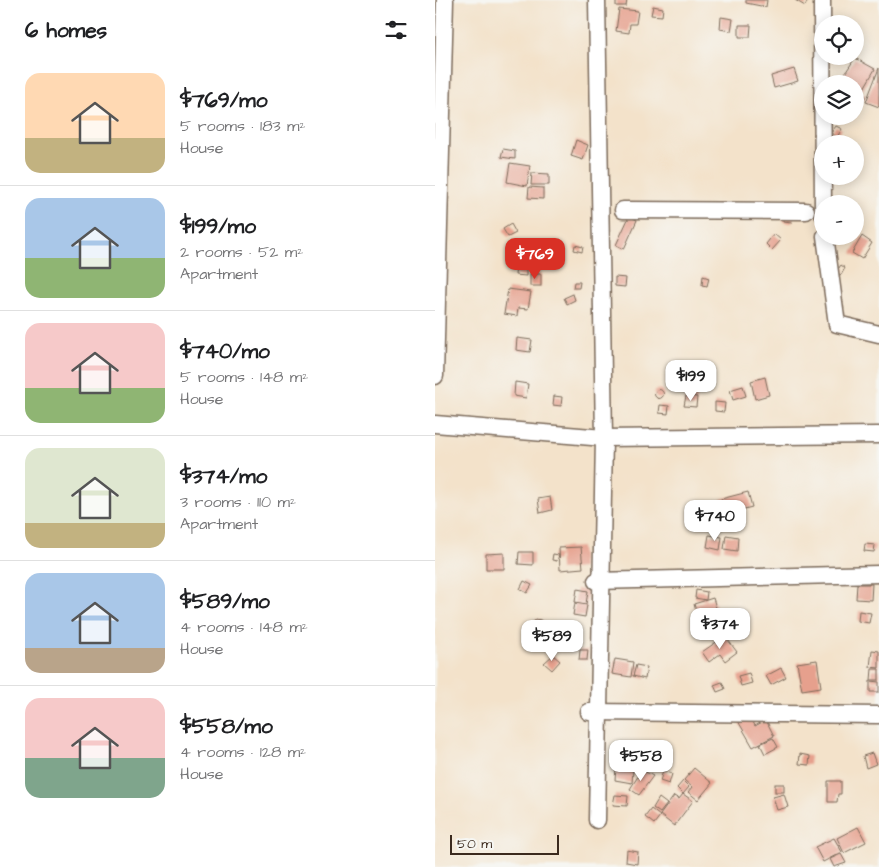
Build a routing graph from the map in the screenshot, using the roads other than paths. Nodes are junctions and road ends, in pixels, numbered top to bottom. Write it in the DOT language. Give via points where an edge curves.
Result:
graph roads {
  1 [pos="445,0"];
  2 [pos="597,0"];
  3 [pos="822,0"];
  4 [pos="823,195"];
  5 [pos="623,210"];
  6 [pos="806,212"];
  7 [pos="826,245"];
  8 [pos="879,334"];
  9 [pos="435,376"];
  10 [pos="435,424"];
  11 [pos="879,435"];
  12 [pos="604,438"];
  13 [pos="879,574"];
  14 [pos="595,581"];
  15 [pos="589,712"];
  16 [pos="879,715"];
  17 [pos="597,820"];
  1 -- 9 [label="street"];
  2 -- 12 [label="street"];
  3 -- 4 [label="street"];
  5 -- 6 [label="street"];
  7 -- 8 [label="street" via="837,324"];
  10 -- 12 [label="street"];
  11 -- 12 [label="street"];
  12 -- 17 [label="street"];
  13 -- 14 [label="street"];
  15 -- 16 [label="street"];
}
